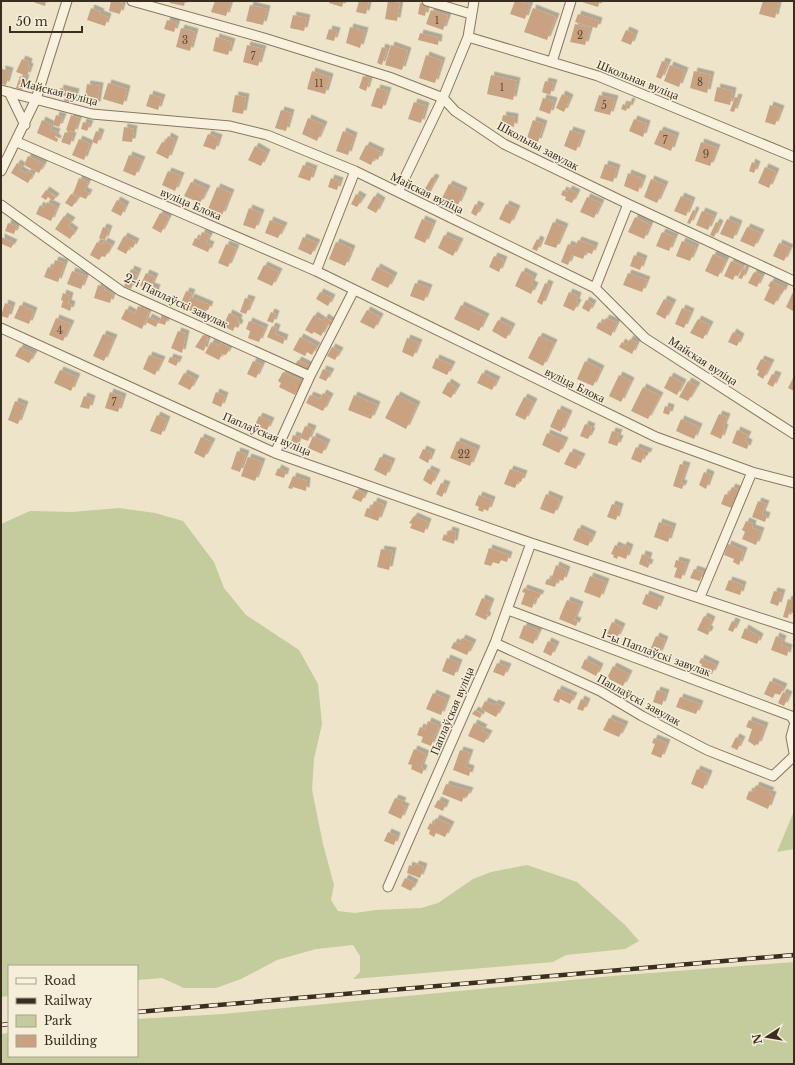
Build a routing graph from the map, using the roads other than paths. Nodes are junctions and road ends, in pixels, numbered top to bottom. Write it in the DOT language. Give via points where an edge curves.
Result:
graph roads {
  1 [pos="67,1"];
  2 [pos="132,1"];
  3 [pos="427,1"];
  4 [pos="474,1"];
  5 [pos="571,1"];
  6 [pos="161,5"];
  7 [pos="471,14"];
  8 [pos="468,38"];
  9 [pos="552,62"];
  10 [pos="5,91"];
  11 [pos="443,98"];
  12 [pos="36,99"];
  13 [pos="24,125"];
  14 [pos="17,142"];
  15 [pos="794,157"];
  16 [pos="1,171"];
  17 [pos="355,171"];
  18 [pos="398,192"];
  19 [pos="628,204"];
  20 [pos="1,205"];
  21 [pos="316,271"];
  22 [pos="794,281"];
  23 [pos="595,288"];
  24 [pos="354,290"];
  25 [pos="1,328"];
  26 [pos="310,376"];
  27 [pos="794,434"];
  28 [pos="275,453"];
  29 [pos="752,472"];
  30 [pos="794,483"];
  31 [pos="531,543"];
  32 [pos="700,597"];
  33 [pos="508,610"];
  34 [pos="794,629"];
  35 [pos="495,643"];
  36 [pos="794,721"];
  37 [pos="794,726"];
  38 [pos="794,755"];
  39 [pos="388,887"];
  1 -- 12 [label="street"];
  2 -- 6 [label="street, Школьны завулак"];
  3 -- 7 [label="street"];
  4 -- 7 [label="street"];
  5 -- 9 [label="street"];
  6 -- 11 [label="street, Школьны завулак" via="389,77"];
  7 -- 8 [label="street"];
  8 -- 9 [label="street, Школьная вуліца"];
  8 -- 11 [label="street"];
  9 -- 15 [label="street, Школьная вуліца" via="598,76"];
  10 -- 12 [label="street, Майская вуліца"];
  10 -- 13 [label="street"];
  11 -- 18 [label="street"];
  11 -- 19 [label="street, Школьны завулак" via="455,111 504,144"];
  12 -- 13 [label="street"];
  12 -- 17 [label="street, Майская вуліца" via="92,114 230,126 267,135"];
  13 -- 14 [label="street"];
  14 -- 16 [label="street"];
  14 -- 21 [label="street, вуліца Блока"];
  17 -- 18 [label="street, Майская вуліца"];
  17 -- 21 [label="street"];
  18 -- 23 [label="street, Майская вуліца"];
  19 -- 22 [label="street, Школьны завулак"];
  19 -- 23 [label="street"];
  20 -- 26 [label="street, 2-і Паплаўскі завулак" via="121,291"];
  21 -- 24 [label="street, вуліца Блока"];
  23 -- 27 [label="street, Майская вуліца" via="645,338"];
  24 -- 26 [label="street"];
  24 -- 29 [label="street, вуліца Блока" via="656,437"];
  25 -- 28 [label="street, Паплаўская вуліца"];
  26 -- 28 [label="street"];
  28 -- 31 [label="street, Паплаўская вуліца"];
  29 -- 30 [label="street, вуліца Блока"];
  29 -- 32 [label="street"];
  31 -- 32 [label="street, Паплаўская вуліца"];
  31 -- 33 [label="street, Паплаўская вуліца"];
  32 -- 34 [label="street, Паплаўская вуліца"];
  33 -- 35 [label="street, Паплаўская вуліца"];
  33 -- 36 [label="street, 1-ы Паплаўскі завулак" via="791,716"];
  35 -- 38 [label="street, Паплаўскі завулак" via="600,691 707,750 773,776"];
  35 -- 39 [label="street, Паплаўская вуліца"];
  37 -- 38 [label="street" via="791,737"];
}
